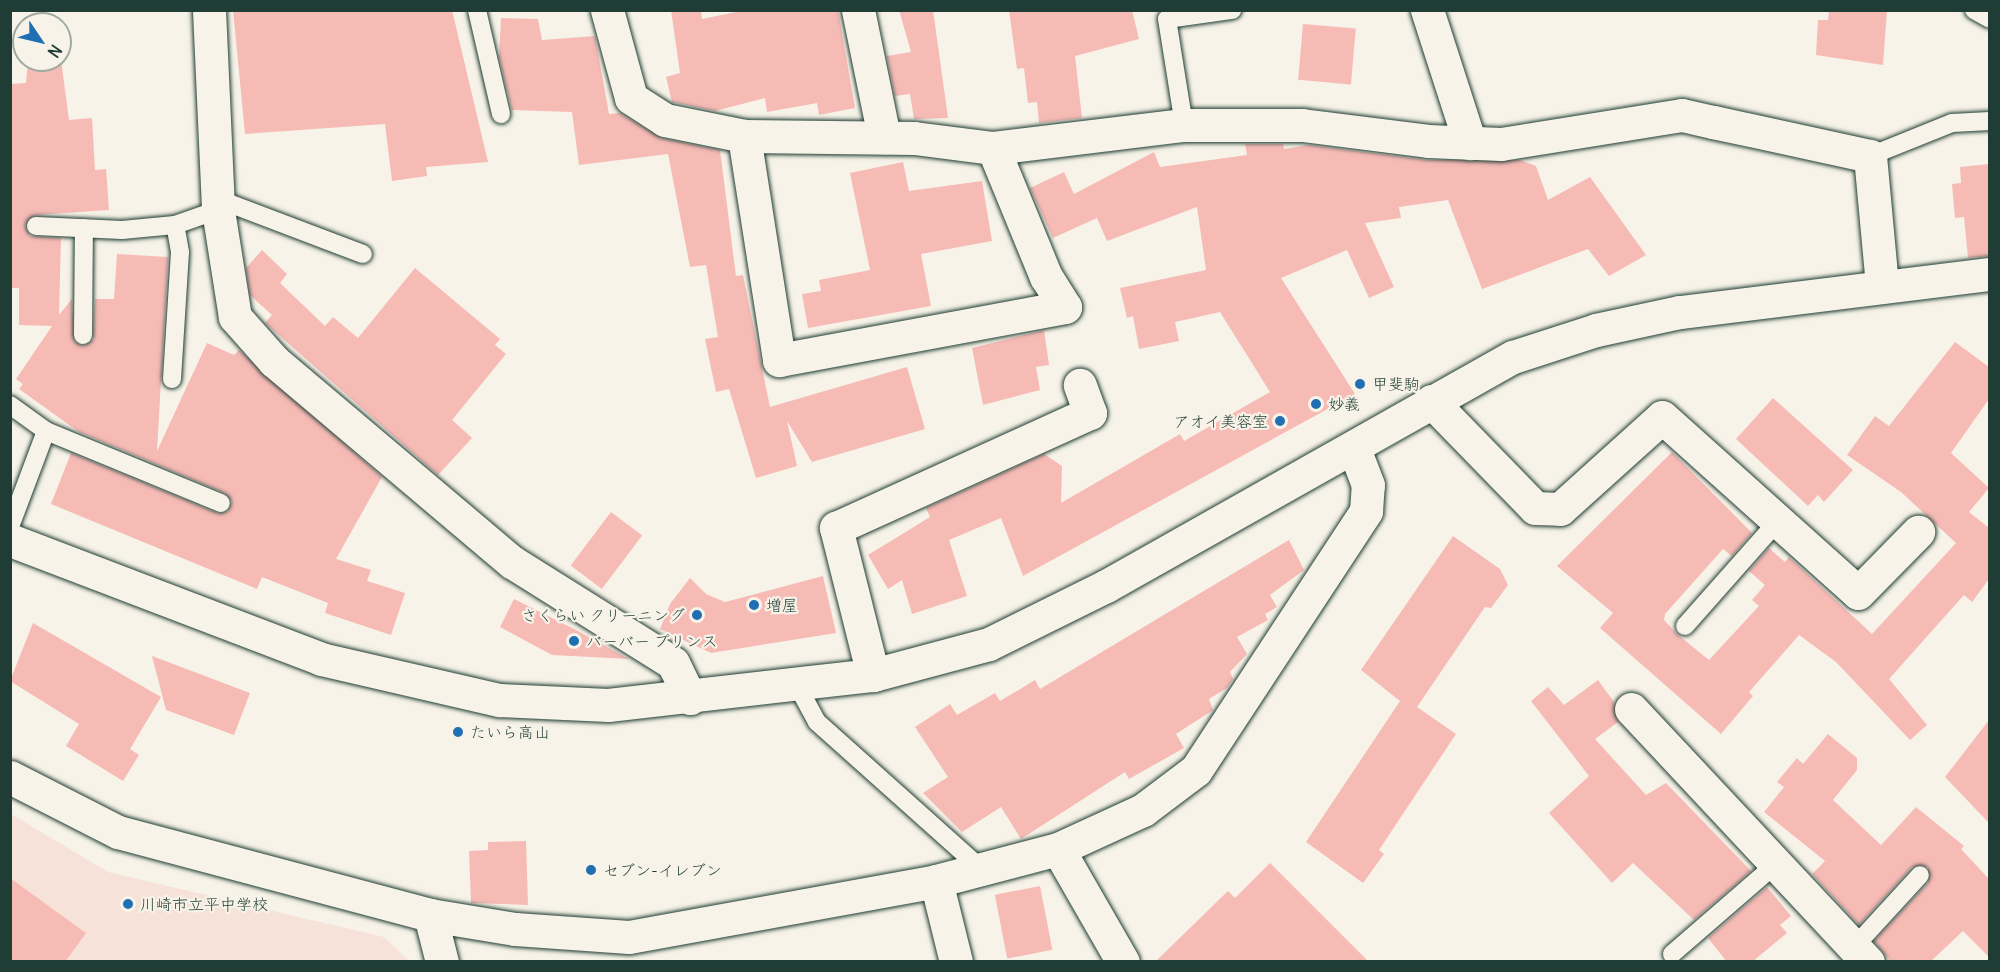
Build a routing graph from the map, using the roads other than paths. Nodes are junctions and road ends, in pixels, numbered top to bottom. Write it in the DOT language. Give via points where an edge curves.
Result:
graph roads {
  1 [pos="208,10"];
  2 [pos="477,10"];
  3 [pos="607,10"];
  4 [pos="858,10"];
  5 [pos="1232,10"];
  6 [pos="1427,10"];
  7 [pos="1974,10"];
  8 [pos="1989,19"];
  9 [pos="501,114"];
  10 [pos="1989,121"];
  11 [pos="1184,125"];
  12 [pos="744,136"];
  13 [pos="884,137"];
  14 [pos="1470,143"];
  15 [pos="993,148"];
  16 [pos="1870,156"];
  17 [pos="218,205"];
  18 [pos="175,225"];
  19 [pos="36,226"];
  20 [pos="84,228"];
  21 [pos="363,254"];
  22 [pos="1989,274"];
  23 [pos="1882,286"];
  24 [pos="83,335"];
  25 [pos="172,379"];
  26 [pos="1080,385"];
  27 [pos="1431,402"];
  28 [pos="10,405"];
  29 [pos="46,431"];
  30 [pos="1354,448"];
  31 [pos="221,503"];
  32 [pos="1778,521"];
  33 [pos="10,527"];
  34 [pos="1918,532"];
  35 [pos="10,540"];
  36 [pos="1685,626"];
  37 [pos="873,675"];
  38 [pos="797,685"];
  39 [pos="690,698"];
  40 [pos="1631,709"];
  41 [pos="10,777"];
  42 [pos="1058,849"];
  43 [pos="1777,863"];
  44 [pos="979,867"];
  45 [pos="1920,874"];
  46 [pos="936,881"];
  47 [pos="430,915"];
  48 [pos="621,949"];
  49 [pos="1672,954"];
  50 [pos="1861,954"];
  51 [pos="442,962"];
  52 [pos="956,962"];
  53 [pos="1124,962"];
  1 -- 17 [label="street"];
  2 -- 9 [label="lane"];
  3 -- 12 [label="street" via="631,98 665,120"];
  4 -- 13 [label="street"];
  5 -- 11 [label="lane" via="1167,19"];
  6 -- 14 [label="street"];
  7 -- 8 [label="lane"];
  10 -- 16 [label="lane" via="1952,123"];
  11 -- 14 [label="street" via="1302,125"];
  11 -- 15 [label="street"];
  12 -- 13 [label="street"];
  12 -- 15 [label="street" via="779,360 1065,307 1046,277"];
  13 -- 15 [label="street"];
  14 -- 16 [label="street" via="1501,144 1682,115"];
  16 -- 23 [label="street"];
  17 -- 18 [label="lane"];
  17 -- 21 [label="lane"];
  17 -- 39 [label="street" via="235,317 274,361 512,562 674,663"];
  18 -- 20 [label="lane"];
  18 -- 25 [label="lane" via="180,252"];
  19 -- 20 [label="lane"];
  20 -- 24 [label="lane"];
  22 -- 23 [label="street"];
  23 -- 27 [label="street" via="1680,312 1596,330 1513,357"];
  26 -- 37 [label="street" via="1090,412 836,528"];
  27 -- 30 [label="street"];
  27 -- 32 [label="street" via="1535,508 1560,509 1662,417"];
  28 -- 29 [label="lane"];
  29 -- 31 [label="lane"];
  29 -- 33 [label="lane"];
  30 -- 37 [label="street" via="1106,586 989,644"];
  30 -- 42 [label="street" via="1368,485 1366,511 1196,770 1143,810"];
  32 -- 34 [label="street" via="1858,593"];
  32 -- 36 [label="lane"];
  35 -- 39 [label="street" via="255,635 400,680 499,700 608,705"];
  37 -- 38 [label="street"];
  38 -- 39 [label="street"];
  38 -- 44 [label="lane" via="817,722"];
  40 -- 43 [label="street"];
  41 -- 47 [label="street" via="118,832"];
  42 -- 44 [label="street"];
  42 -- 53 [label="street"];
  43 -- 49 [label="lane"];
  43 -- 50 [label="street"];
  44 -- 46 [label="street"];
  45 -- 50 [label="lane"];
  46 -- 48 [label="street"];
  46 -- 52 [label="street"];
  47 -- 48 [label="street"];
  47 -- 51 [label="street"];
}
